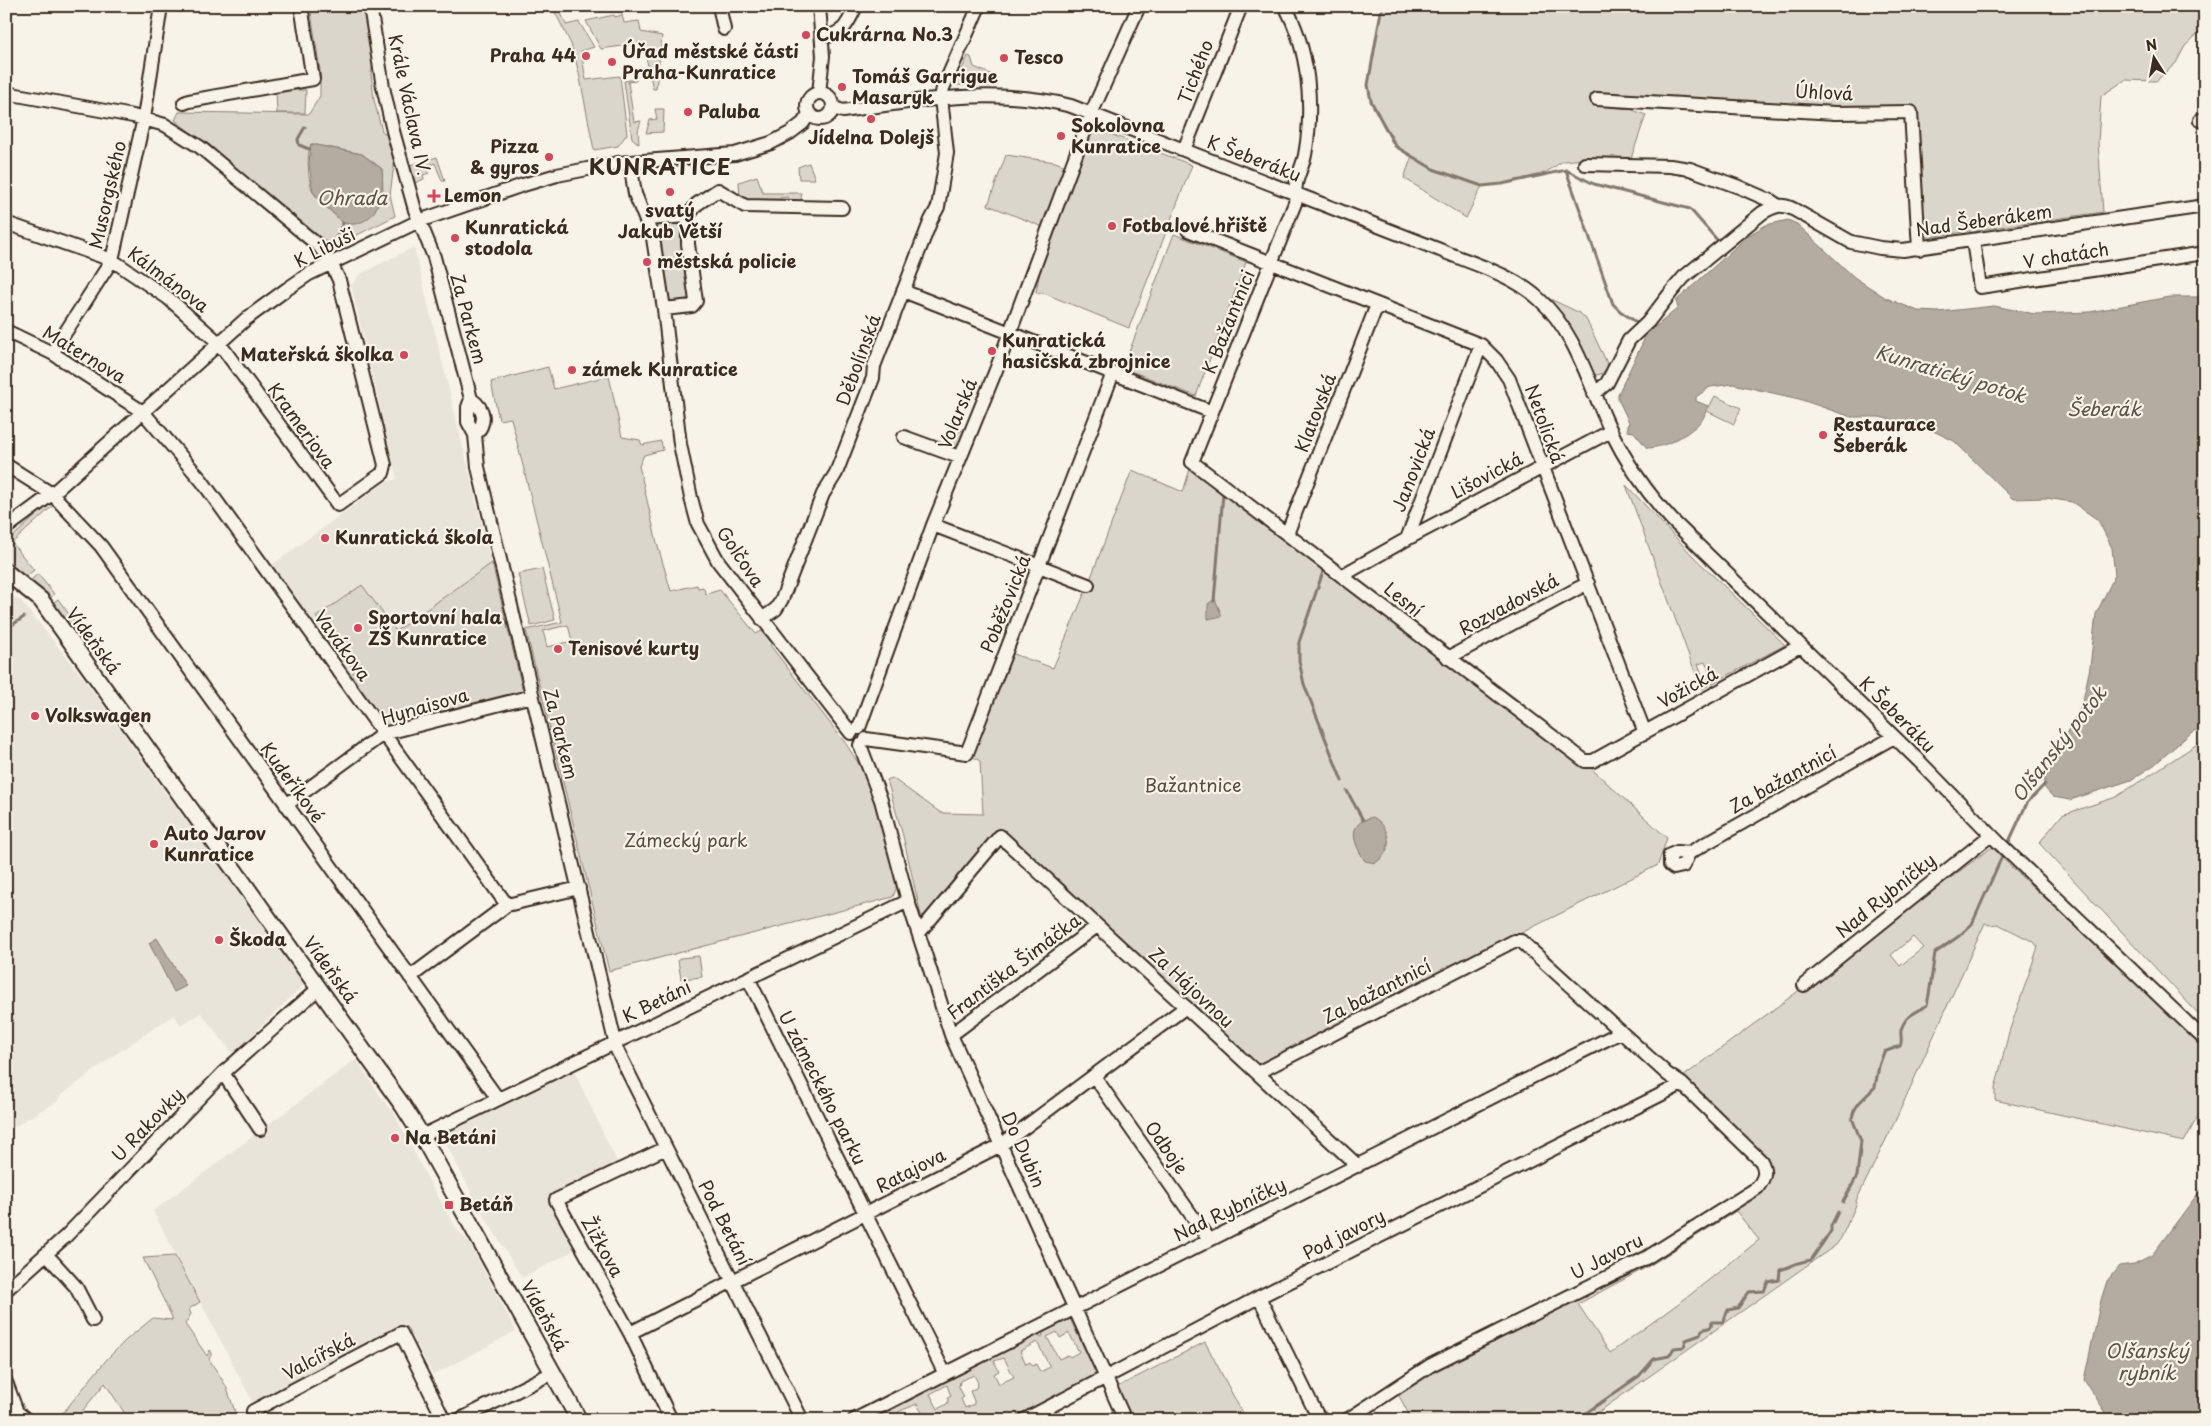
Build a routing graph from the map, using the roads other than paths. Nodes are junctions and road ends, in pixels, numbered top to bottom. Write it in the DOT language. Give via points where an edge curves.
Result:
graph roads {
  1 [pos="161,6"];
  2 [pos="301,6"];
  3 [pos="370,6"];
  4 [pos="719,6"];
  5 [pos="819,6"];
  6 [pos="856,6"];
  7 [pos="980,6"];
  8 [pos="1140,6"];
  9 [pos="1241,6"];
  10 [pos="1285,6"];
  11 [pos="724,29"];
  12 [pos="822,38"];
  13 [pos="6,93"];
  14 [pos="820,93"];
  15 [pos="941,98"];
  16 [pos="1598,99"];
  17 [pos="184,103"];
  18 [pos="834,108"];
  19 [pos="809,114"];
  20 [pos="1091,114"];
  21 [pos="144,118"];
  22 [pos="1184,150"];
  23 [pos="1585,164"];
  24 [pos="631,168"];
  25 [pos="1296,194"];
  26 [pos="1777,205"];
  27 [pos="2205,206"];
  28 [pos="842,208"];
  29 [pos="417,215"];
  30 [pos="688,216"];
  31 [pos="646,219"];
  32 [pos="6,223"];
  33 [pos="1188,230"];
  34 [pos="1973,241"];
  35 [pos="1919,249"];
  36 [pos="2205,253"];
  37 [pos="112,260"];
  38 [pos="1272,262"];
  39 [pos="332,263"];
  40 [pos="903,291"];
  41 [pos="1377,305"];
  42 [pos="664,309"];
  43 [pos="6,331"];
  44 [pos="1010,333"];
  45 [pos="219,344"];
  46 [pos="1481,345"];
  47 [pos="52,353"];
  48 [pos="1113,373"];
  49 [pos="1594,394"];
  50 [pos="143,412"];
  51 [pos="1212,412"];
  52 [pos="1610,431"];
  53 [pos="904,436"];
  54 [pos="959,457"];
  55 [pos="1192,462"];
  56 [pos="6,465"];
  57 [pos="1541,467"];
  58 [pos="52,494"];
  59 [pos="933,525"];
  60 [pos="6,528"];
  61 [pos="1287,534"];
  62 [pos="1407,539"];
  63 [pos="1040,566"];
  64 [pos="6,572"];
  65 [pos="1343,575"];
  66 [pos="1588,583"];
  67 [pos="1088,585"];
  68 [pos="762,619"];
  69 [pos="1800,646"];
  70 [pos="1448,658"];
  71 [pos="532,696"];
  72 [pos="1645,733"];
  73 [pos="383,734"];
  74 [pos="859,736"];
  75 [pos="1894,737"];
  76 [pos="1593,761"];
  77 [pos="286,805"];
  78 [pos="1999,843"];
  79 [pos="1689,853"];
  80 [pos="579,888"];
  81 [pos="908,901"];
  82 [pos="507,905"];
  83 [pos="1097,926"];
  84 [pos="919,933"];
  85 [pos="1514,941"];
  86 [pos="410,978"];
  87 [pos="748,978"];
  88 [pos="1804,985"];
  89 [pos="319,988"];
  90 [pos="1186,1007"];
  91 [pos="1621,1032"];
  92 [pos="952,1035"];
  93 [pos="2205,1040"];
  94 [pos="615,1042"];
  95 [pos="223,1073"];
  96 [pos="1257,1073"];
  97 [pos="1094,1076"];
  98 [pos="1682,1084"];
  99 [pos="498,1099"];
  100 [pos="260,1129"];
  101 [pos="422,1136"];
  102 [pos="1001,1145"];
  103 [pos="666,1148"];
  104 [pos="1358,1166"];
  105 [pos="866,1214"];
  106 [pos="1209,1240"];
  107 [pos="46,1254"];
  108 [pos="734,1281"];
  109 [pos="6,1290"];
  110 [pos="1259,1297"];
  111 [pos="1075,1308"];
  112 [pos="93,1320"];
  113 [pos="630,1333"];
  114 [pos="554,1372"];
  115 [pos="944,1374"];
  116 [pos="1107,1377"];
  117 [pos="6,1382"];
  118 [pos="253,1411"];
  119 [pos="443,1419"];
  120 [pos="27,1420"];
  121 [pos="459,1420"];
  122 [pos="579,1420"];
  123 [pos="671,1420"];
  124 [pos="802,1420"];
  125 [pos="854,1420"];
  126 [pos="1024,1420"];
  127 [pos="1125,1420"];
  128 [pos="1323,1420"];
  129 [pos="1347,1420"];
  1 -- 21 [label="street, Musorgského"];
  2 -- 17 [label="street" via="313,79"];
  3 -- 29 [label="street, Krále Václava IV." via="393,131"];
  4 -- 11 [label="street"];
  5 -- 12 [label="street"];
  6 -- 12 [label="street" via="840,33"];
  7 -- 15 [label="street"];
  8 -- 20 [label="street, Volarská"];
  9 -- 22 [label="street, Tichého"];
  10 -- 25 [label="street, K Bažantnici" via="1295,24 1304,57 1309,110 1305,155"];
  12 -- 14 [label="street"];
  13 -- 21 [label="street"];
  14 -- 18 [label="street" via="832,99"];
  14 -- 19 [label="street" via="808,100"];
  15 -- 18 [label="street, K Šeberáku" via="843,111"];
  15 -- 20 [label="street, K Šeberáku" via="1030,98"];
  15 -- 40 [label="street, Děbolínská" via="947,151 938,207"];
  16 -- 35 [label="street, Úhlová" via="1836,112 1911,112"];
  18 -- 19 [label="street" via="825,119"];
  19 -- 24 [label="street, K Libuši" via="790,134 735,154"];
  20 -- 22 [label="street, K Šeberáku"];
  20 -- 44 [label="street, Volarská"];
  21 -- 37 [label="street, Musorgského"];
  21 -- 39 [label="street" via="165,125 200,148 320,247"];
  22 -- 25 [label="street, K Šeberáku"];
  23 -- 26 [label="street, Nad Šeberákem" via="1690,169"];
  24 -- 29 [label="street, K Libuši" via="602,166 542,179"];
  24 -- 31 [label="street" via="635,194"];
  25 -- 38 [label="street, K Bažantnici"];
  25 -- 49 [label="street, K Šeberáku" via="1494,272 1526,288 1566,333"];
  26 -- 35 [label="street, Nad Šeberákem" via="1785,205 1857,244"];
  26 -- 49 [label="street" via="1762,213 1684,277 1625,346 1607,384"];
  27 -- 34 [label="street, Nad Šeberákem"];
  28 -- 30 [label="street" via="745,206 718,190 697,204"];
  29 -- 39 [label="street, K Libuši"];
  29 -- 71 [label="street, Za Parkem" via="434,258 471,399 482,409 482,428 475,434 478,466"];
  30 -- 31 [label="street"];
  30 -- 42 [label="street" via="688,244 696,301 692,306"];
  31 -- 42 [label="street, Golčova" via="653,238"];
  32 -- 37 [label="street, Kálmánova"];
  33 -- 38 [label="street, Netolická"];
  34 -- 35 [label="street, Nad Šeberákem"];
  34 -- 36 [label="street, V chatách" via="1980,287"];
  37 -- 45 [label="street, Kálmánova" via="168,298"];
  37 -- 47 [label="street, Musorgského"];
  38 -- 41 [label="street, Netolická"];
  38 -- 51 [label="street, K Bažantnici"];
  39 -- 45 [label="street, K Libuši" via="286,288"];
  39 -- 45 [label="street, Krameriova" via="377,431 385,465 383,473 338,505"];
  40 -- 44 [label="street"];
  40 -- 68 [label="street, Děbolínská" via="836,473 823,494 782,599 776,609"];
  41 -- 46 [label="street, Netolická"];
  41 -- 61 [label="street, Klatovská"];
  42 -- 68 [label="street, Golčova" via="680,444 698,524 718,561"];
  43 -- 47 [label="street, Maternova"];
  44 -- 48 [label="street"];
  44 -- 54 [label="street, Volarská"];
  45 -- 50 [label="street, K Libuši"];
  46 -- 57 [label="street, Netolická" via="1509,379"];
  46 -- 62 [label="street, Janovická"];
  47 -- 50 [label="street, Maternova"];
  48 -- 51 [label="street"];
  48 -- 63 [label="street, Poběžovická"];
  49 -- 52 [label="street, K Šeberáku"];
  50 -- 58 [label="street, K Libuši"];
  50 -- 73 [label="street, Vavákova" via="202,481"];
  51 -- 55 [label="street, K Bažantnici"];
  52 -- 57 [label="street, Lišovická"];
  52 -- 69 [label="street, K Šeberáku" via="1660,508"];
  53 -- 54 [label="street"];
  54 -- 59 [label="street, Volarská"];
  55 -- 61 [label="street, Lesní"];
  56 -- 58 [label="street, Kudeříkové"];
  57 -- 62 [label="street, Lišovická"];
  57 -- 66 [label="street, Netolická"];
  58 -- 60 [label="street, K Libuši"];
  58 -- 77 [label="street, Kudeříkové" via="101,546"];
  59 -- 63 [label="street"];
  59 -- 74 [label="street, Volarská"];
  61 -- 65 [label="street, Lesní"];
  62 -- 65 [label="street, Janovická"];
  63 -- 67 [label="street"];
  63 -- 74 [label="street, Poběžovická" via="967,753"];
  64 -- 89 [label="main road, Vídeňská" via="41,600"];
  65 -- 70 [label="street, Lesní"];
  66 -- 70 [label="street, Rozvadovská"];
  66 -- 72 [label="street, Netolická"];
  68 -- 74 [label="street, Golčova"];
  69 -- 72 [label="street, Vožická"];
  69 -- 75 [label="street, K Šeberáku"];
  70 -- 76 [label="street, Lesní" via="1585,761"];
  71 -- 73 [label="street, Hynaisova"];
  71 -- 80 [label="street, Za Parkem"];
  72 -- 76 [label="street, Vožická"];
  73 -- 77 [label="street, Hynaisova"];
  73 -- 82 [label="street, Vavákova"];
  74 -- 81 [label="street, Golčova" via="881,800"];
  75 -- 78 [label="street, K Šeberáku"];
  75 -- 79 [label="street, Za bažantnicí"];
  77 -- 86 [label="street, Kudeříkové"];
  78 -- 88 [label="street, Nad Rybníčky"];
  78 -- 93 [label="street, K Šeberáku"];
  80 -- 82 [label="street"];
  80 -- 94 [label="street, Za Parkem"];
  81 -- 84 [label="street, Golčova"];
  81 -- 87 [label="street, K Betáni"];
  82 -- 86 [label="street"];
  83 -- 84 [label="street, Za Hájovnou" via="1000,836"];
  83 -- 90 [label="street, Za Hájovnou"];
  83 -- 92 [label="street, Františka Šimáčka"];
  84 -- 92 [label="street, Do Dubin"];
  85 -- 91 [label="street, U Javoru" via="1521,941"];
  85 -- 96 [label="street, Za bažantnicí"];
  86 -- 99 [label="street, Kudeříkové"];
  87 -- 94 [label="street, K Betáni"];
  87 -- 105 [label="street, U zámeckého parku"];
  89 -- 95 [label="street, U Rakovky"];
  89 -- 101 [label="main road, Vídeňská"];
  90 -- 96 [label="street, Za Hájovnou"];
  90 -- 97 [label="street, Ratajova"];
  91 -- 98 [label="street, U Javoru"];
  91 -- 104 [label="street, Nad Rybníčky"];
  92 -- 102 [label="street, Do Dubin"];
  94 -- 99 [label="street, K Betáni"];
  94 -- 103 [label="street, Pod Betání"];
  95 -- 100 [label="street"];
  95 -- 107 [label="street, U Rakovky"];
  96 -- 104 [label="street, Za Hájovnou"];
  97 -- 102 [label="street, Ratajova"];
  97 -- 106 [label="street, Odboje"];
  98 -- 110 [label="street, Pod javory"];
  98 -- 129 [label="street, U Javoru" via="1761,1161 1764,1178 1757,1188 1646,1258 1431,1365"];
  99 -- 101 [label="street, K Betáni"];
  101 -- 114 [label="main road, Vídeňská"];
  102 -- 105 [label="street, Ratajova"];
  102 -- 111 [label="street, Do Dubin"];
  103 -- 108 [label="street, Pod Betání"];
  103 -- 113 [label="street, Žižkova" via="556,1200"];
  104 -- 106 [label="street, Nad Rybníčky"];
  105 -- 108 [label="street, Ratajova"];
  105 -- 115 [label="street, U zámeckého parku"];
  106 -- 111 [label="street, Nad Rybníčky"];
  107 -- 109 [label="street, U Rakovky"];
  107 -- 112 [label="street" via="83,1296"];
  108 -- 113 [label="street, Ratajova"];
  108 -- 124 [label="street, Pod Betání"];
  110 -- 116 [label="street, Pod javory"];
  110 -- 128 [label="street" via="1317,1416"];
  111 -- 115 [label="street, Nad Rybníčky"];
  111 -- 116 [label="street, Do Dubin"];
  113 -- 123 [label="street, Žižkova"];
  114 -- 121 [label="street"];
  114 -- 122 [label="main road, Vídeňská"];
  115 -- 125 [label="street, Nad Rybníčky"];
  116 -- 126 [label="street, Pod javory"];
  116 -- 127 [label="street, Do Dubin"];
  117 -- 120 [label="street" via="17,1412"];
  118 -- 119 [label="street, Valcířská" via="401,1333"];
}
